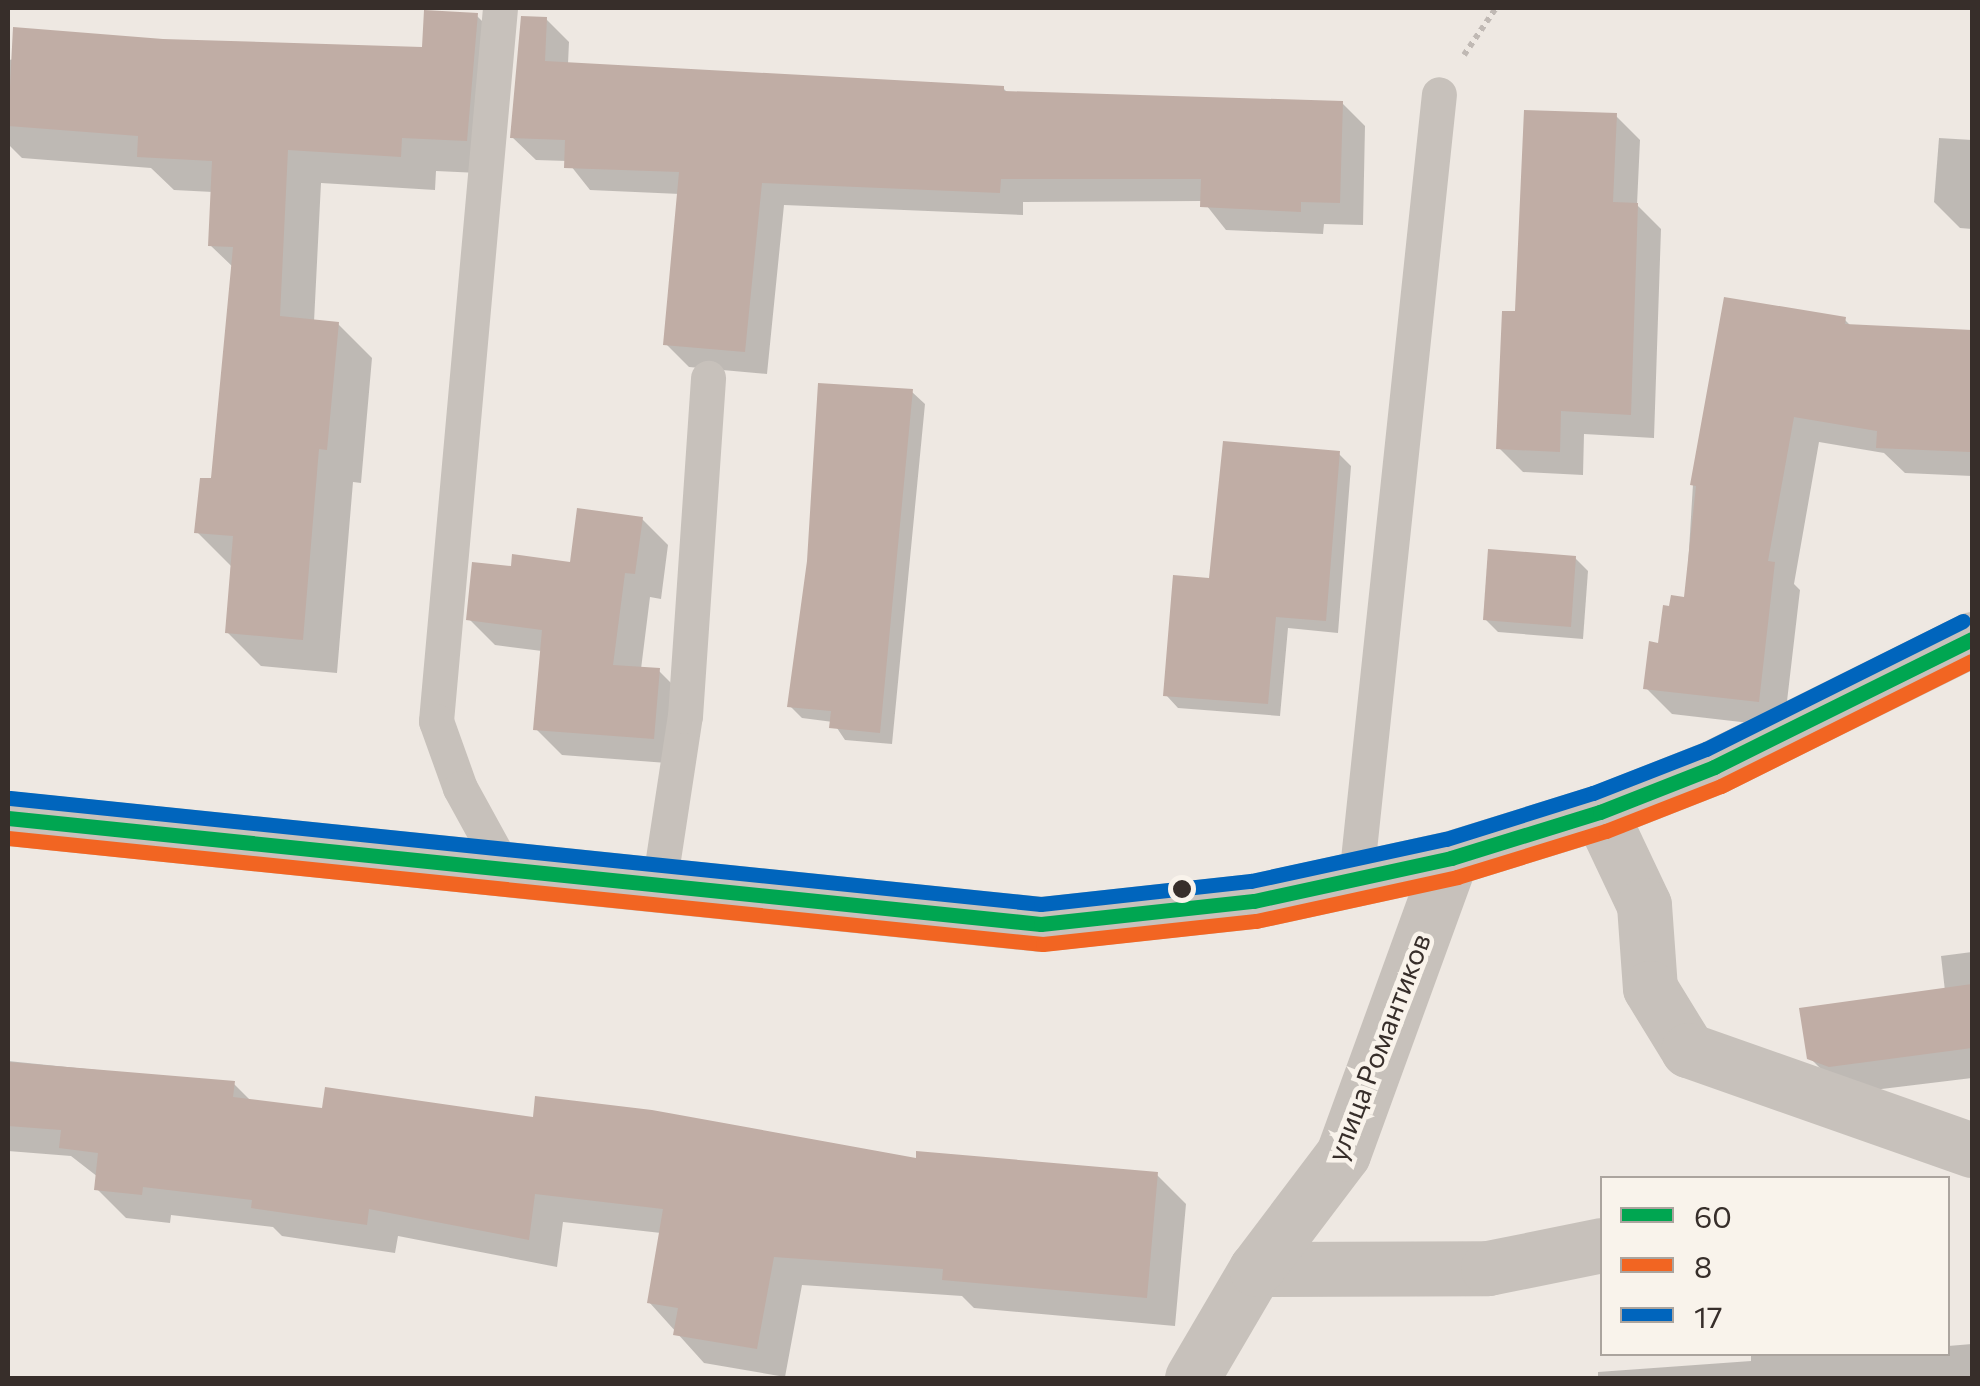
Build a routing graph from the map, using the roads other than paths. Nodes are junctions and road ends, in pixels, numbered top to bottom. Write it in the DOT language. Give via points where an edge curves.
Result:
graph roads {
  1 [pos="500,8"];
  2 [pos="1439,94"];
  3 [pos="708,378"];
  4 [pos="1972,639"];
  5 [pos="1600,812"];
  6 [pos="8,818"];
  7 [pos="1452,858"];
  8 [pos="504,868"];
  9 [pos="1356,878"];
  10 [pos="659,884"];
  11 [pos="1972,1150"];
  12 [pos="1600,1245"];
  13 [pos="1256,1269"];
  14 [pos="1192,1378"];
  1 -- 8 [label="lane" via="436,721 460,788"];
  2 -- 9 [label="lane"];
  3 -- 10 [label="lane" via="685,716"];
  4 -- 5 [label="street" via="1714,767"];
  5 -- 7 [label="street"];
  5 -- 11 [label="street" via="1644,905 1650,988 1688,1050"];
  6 -- 8 [label="street"];
  7 -- 9 [label="street"];
  7 -- 13 [label="street, улица Романтиков" via="1343,1154"];
  8 -- 10 [label="street"];
  9 -- 10 [label="street" via="1254,901 1040,924"];
  12 -- 13 [label="street" via="1488,1268"];
  13 -- 14 [label="street, улица Романтиков"];
}
